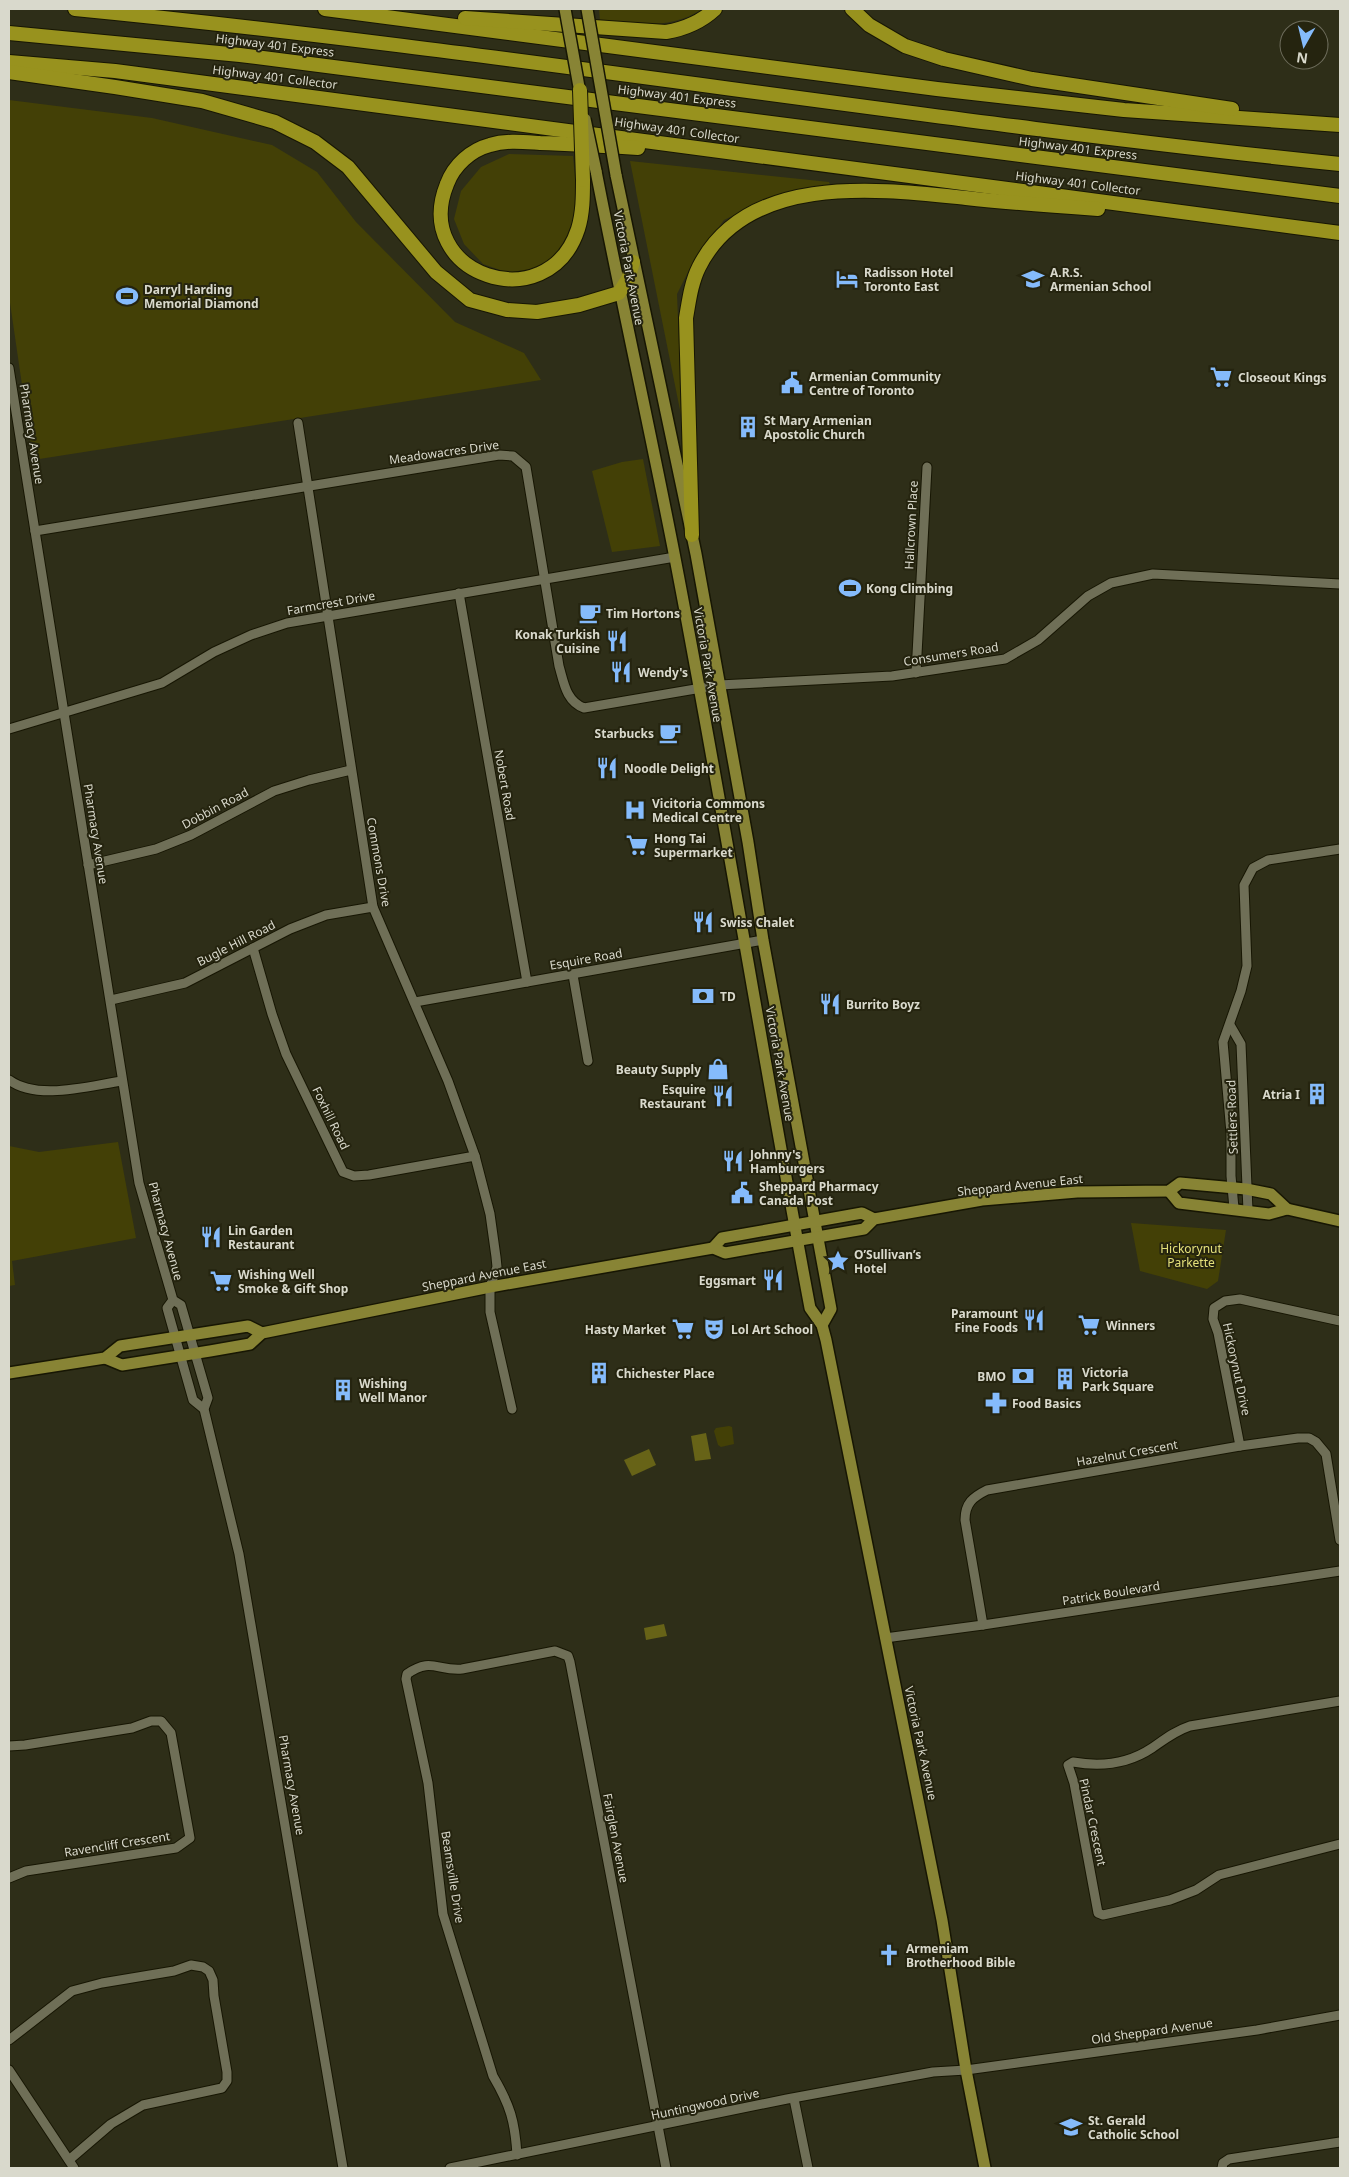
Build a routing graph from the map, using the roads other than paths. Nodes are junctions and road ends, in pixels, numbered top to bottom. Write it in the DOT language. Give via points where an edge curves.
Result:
graph roads {
  1 [pos="75,9"];
  2 [pos="325,9"];
  3 [pos="348,9"];
  4 [pos="565,9"];
  5 [pos="587,9"];
  6 [pos="715,9"];
  7 [pos="852,9"];
  8 [pos="9,33"];
  9 [pos="9,62"];
  10 [pos="9,72"];
  11 [pos="580,90"];
  12 [pos="1306,122"];
  13 [pos="1340,125"];
  14 [pos="746,154"];
  15 [pos="1340,164"];
  16 [pos="1340,196"];
  17 [pos="1204,214"];
  18 [pos="1340,233"];
  19 [pos="633,262"];
  20 [pos="619,293"];
  21 [pos="9,368"];
  22 [pos="298,423"];
  23 [pos="927,467"];
  24 [pos="307,486"];
  25 [pos="35,531"];
  26 [pos="692,535"];
  27 [pos="675,557"];
  28 [pos="546,578"];
  29 [pos="1340,584"];
  30 [pos="459,594"];
  31 [pos="328,615"];
  32 [pos="916,673"];
  33 [pos="719,685"];
  34 [pos="698,688"];
  35 [pos="64,711"];
  36 [pos="9,729"];
  37 [pos="351,770"];
  38 [pos="1340,849"];
  39 [pos="88,865"];
  40 [pos="373,907"];
  41 [pos="763,940"];
  42 [pos="744,943"];
  43 [pos="253,948"];
  44 [pos="574,975"];
  45 [pos="527,982"];
  46 [pos="111,1000"];
  47 [pos="415,1002"];
  48 [pos="1230,1025"];
  49 [pos="588,1061"];
  50 [pos="9,1080"];
  51 [pos="122,1081"];
  52 [pos="475,1156"];
  53 [pos="1232,1187"];
  54 [pos="1246,1189"];
  55 [pos="1169,1191"];
  56 [pos="1234,1208"];
  57 [pos="1287,1209"];
  58 [pos="1248,1211"];
  59 [pos="874,1219"];
  60 [pos="815,1220"];
  61 [pos="1340,1221"];
  62 [pos="795,1224"];
  63 [pos="818,1236"];
  64 [pos="798,1239"];
  65 [pos="713,1248"];
  66 [pos="490,1287"];
  67 [pos="173,1300"];
  68 [pos="1340,1321"];
  69 [pos="822,1325"];
  70 [pos="262,1333"];
  71 [pos="190,1335"];
  72 [pos="174,1338"];
  73 [pos="196,1354"];
  74 [pos="180,1356"];
  75 [pos="105,1358"];
  76 [pos="9,1373"];
  77 [pos="204,1409"];
  78 [pos="512,1409"];
  79 [pos="1240,1446"];
  80 [pos="1340,1540"];
  81 [pos="1340,1571"];
  82 [pos="983,1625"];
  83 [pos="885,1638"];
  84 [pos="426,1664"];
  85 [pos="1340,1701"];
  86 [pos="9,1746"];
  87 [pos="1340,1844"];
  88 [pos="9,1878"];
  89 [pos="1340,2015"];
  90 [pos="9,2040"];
  91 [pos="9,2070"];
  92 [pos="966,2070"];
  93 [pos="794,2098"];
  94 [pos="658,2126"];
  95 [pos="1340,2142"];
  96 [pos="517,2155"];
  97 [pos="72,2164"];
  98 [pos="496,2164"];
  99 [pos="343,2168"];
  100 [pos="450,2168"];
  101 [pos="666,2168"];
  102 [pos="808,2168"];
  103 [pos="986,2168"];
  104 [pos="1222,2168"];
  1 -- 15 [label="highway, Highway 401 Express" via="529,62 948,118"];
  2 -- 12 [label="highway" via="937,89 1124,110"];
  3 -- 6 [label="highway" via="653,32 687,27"];
  4 -- 11 [label="main road, Victoria Park Avenue, bridge"];
  5 -- 19 [label="main road, Victoria Park Avenue, bridge"];
  7 -- 12 [label="highway" via="869,24 905,46 944,59 1032,79"];
  8 -- 16 [label="highway, Highway 401 Express" via="240,55"];
  9 -- 14 [label="highway, Highway 401 Collector" via="115,71"];
  10 -- 20 [label="highway" via="202,101 275,122 315,142 348,167 436,272 470,300 507,310 537,312 580,305"];
  11 -- 14 [label="highway, bridge" via="583,180 581,217 572,241 557,262 536,275 514,280 484,275 461,261 446,238 440,213 449,178 470,154 492,144 546,143"];
  11 -- 20 [label="main road, Victoria Park Avenue, bridge"];
  12 -- 13 [label="highway"];
  14 -- 17 [label="highway, Highway 401 Collector"];
  17 -- 18 [label="highway, Highway 401 Collector"];
  17 -- 26 [label="highway" via="1033,205 864,190 788,200 744,217 711,248 698,268 690,293 686,318"];
  19 -- 20 [label="highway"];
  19 -- 26 [label="main road, Victoria Park Avenue"];
  20 -- 27 [label="main road, Victoria Park Avenue"];
  21 -- 25 [label="street, Pharmacy Avenue"];
  22 -- 24 [label="street, Commons Drive"];
  23 -- 32 [label="street, Hallcrown Place"];
  24 -- 25 [label="street, Meadowacres Drive"];
  24 -- 28 [label="street, Meadowacres Drive" via="499,455 513,456 526,467"];
  24 -- 31 [label="street, Commons Drive"];
  25 -- 35 [label="street, Pharmacy Avenue"];
  26 -- 33 [label="main road, Victoria Park Avenue"];
  27 -- 28 [label="street, Farmcrest Drive"];
  27 -- 34 [label="main road, Victoria Park Avenue"];
  28 -- 30 [label="street, Farmcrest Drive"];
  28 -- 34 [label="street, Meadowacres Drive" via="559,666 567,693 576,705 584,708"];
  29 -- 32 [label="street, Consumers Road" via="1152,574 1111,583 1088,596 1038,640 1005,659"];
  30 -- 31 [label="street, Farmcrest Drive"];
  30 -- 45 [label="street, Nobert Road"];
  31 -- 35 [label="street, Farmcrest Drive" via="286,623 251,635 214,652 162,683"];
  31 -- 37 [label="street, Commons Drive"];
  32 -- 33 [label="street, Consumers Road"];
  33 -- 34 [label="street, Meadowacres Drive"];
  33 -- 41 [label="main road, Victoria Park Avenue"];
  34 -- 42 [label="main road, Victoria Park Avenue"];
  35 -- 36 [label="street, Farmcrest Drive"];
  35 -- 39 [label="street, Pharmacy Avenue"];
  37 -- 39 [label="street, Dobbin Road" via="274,791 192,835 156,849"];
  37 -- 40 [label="street, Commons Drive"];
  38 -- 48 [label="street, Settlers Road" via="1268,860 1253,868 1244,884 1247,966"];
  39 -- 46 [label="street, Pharmacy Avenue"];
  40 -- 43 [label="street, Bugle Hill Road" via="326,915"];
  40 -- 47 [label="street, Commons Drive"];
  41 -- 42 [label="street, Esquire Road"];
  41 -- 60 [label="main road, Victoria Park Avenue"];
  42 -- 44 [label="street, Esquire Road"];
  42 -- 62 [label="main road, Victoria Park Avenue"];
  43 -- 46 [label="street, Bugle Hill Road" via="185,983"];
  43 -- 52 [label="street, Foxhill Road" via="286,1054 343,1172 354,1176 369,1175"];
  44 -- 45 [label="street, Esquire Road"];
  44 -- 49 [label="street"];
  45 -- 47 [label="street, Esquire Road"];
  46 -- 51 [label="street, Pharmacy Avenue"];
  47 -- 52 [label="street, Commons Drive"];
  48 -- 53 [label="street, Settlers Road" via="1223,1042"];
  48 -- 54 [label="street, Settlers Road" via="1241,1044"];
  50 -- 51 [label="street" via="33,1091"];
  51 -- 67 [label="street, Pharmacy Avenue" via="139,1183"];
  52 -- 66 [label="street, Commons Drive" via="490,1214 496,1257 497,1267"];
  53 -- 54 [label="main road, Sheppard Avenue East"];
  53 -- 55 [label="main road, Sheppard Avenue East" via="1180,1183"];
  53 -- 56 [label="street, Settlers Road"];
  54 -- 57 [label="main road, Sheppard Avenue East" via="1271,1194"];
  54 -- 58 [label="street, Settlers Road"];
  55 -- 56 [label="main road, Sheppard Avenue East" via="1179,1202"];
  55 -- 59 [label="main road, Sheppard Avenue East" via="1077,1192 992,1200"];
  56 -- 58 [label="main road, Sheppard Avenue East"];
  57 -- 58 [label="main road, Sheppard Avenue East" via="1269,1214"];
  57 -- 61 [label="main road, Sheppard Avenue East"];
  59 -- 60 [label="main road, Sheppard Avenue East" via="862,1213"];
  59 -- 63 [label="main road, Sheppard Avenue East" via="864,1229"];
  60 -- 62 [label="main road, Sheppard Avenue East"];
  60 -- 63 [label="main road, Victoria Park Avenue"];
  62 -- 64 [label="main road, Victoria Park Avenue"];
  62 -- 65 [label="main road, Sheppard Avenue East" via="722,1238"];
  63 -- 64 [label="main road, Sheppard Avenue East"];
  63 -- 69 [label="main road, Victoria Park Avenue" via="831,1309"];
  64 -- 65 [label="main road, Sheppard Avenue East" via="725,1253"];
  64 -- 69 [label="main road, Victoria Park Avenue" via="810,1308"];
  65 -- 66 [label="main road, Sheppard Avenue East"];
  66 -- 70 [label="main road, Sheppard Avenue East"];
  66 -- 78 [label="street" via="490,1312"];
  67 -- 71 [label="street, Pharmacy Avenue" via="182,1305"];
  67 -- 72 [label="street, Pharmacy Avenue" via="167,1308"];
  68 -- 79 [label="street, Hickorynut Drive" via="1240,1299 1225,1301 1214,1308 1213,1319"];
  69 -- 83 [label="main road, Victoria Park Avenue"];
  70 -- 71 [label="main road, Sheppard Avenue East" via="248,1326"];
  70 -- 73 [label="main road, Sheppard Avenue East" via="250,1344"];
  71 -- 72 [label="main road, Sheppard Avenue East"];
  71 -- 73 [label="street, Pharmacy Avenue"];
  72 -- 74 [label="street, Pharmacy Avenue"];
  72 -- 75 [label="main road, Sheppard Avenue East" via="120,1346"];
  73 -- 74 [label="main road, Sheppard Avenue East"];
  73 -- 77 [label="street, Pharmacy Avenue" via="208,1398"];
  74 -- 75 [label="main road, Sheppard Avenue East" via="122,1364"];
  74 -- 77 [label="street, Pharmacy Avenue" via="193,1400"];
  75 -- 76 [label="main road, Sheppard Avenue East"];
  77 -- 99 [label="street, Pharmacy Avenue" via="239,1554"];
  79 -- 80 [label="street, Hazelnut Crescent" via="1298,1438 1316,1442 1326,1454"];
  79 -- 82 [label="street, Hazelnut Crescent" via="987,1490 974,1496 965,1510 965,1520"];
  81 -- 82 [label="street, Patrick Boulevard"];
  82 -- 83 [label="street, Patrick Boulevard"];
  83 -- 92 [label="main road, Victoria Park Avenue" via="942,1920"];
  84 -- 94 [label="street, Fairglen Avenue" via="451,1670 555,1651 568,1656"];
  84 -- 96 [label="street, Beamsville Drive" via="407,1674 406,1679 428,1783 443,1914 493,2076 507,2100 516,2134"];
  85 -- 87 [label="street, Pindar Crescent" via="1190,1726 1176,1731 1131,1760 1097,1764 1073,1762 1068,1765 1095,1904 1098,1913 1103,1915 1170,1900 1196,1890 1219,1875"];
  86 -- 88 [label="street, Ravencliff Crescent" via="162,1721 171,1733 190,1838 176,1848 26,1871"];
  89 -- 92 [label="street, Old Sheppard Avenue" via="1257,2030"];
  90 -- 97 [label="street" via="72,1991 191,1965 209,1971 227,2081 222,2088 143,2105 111,2124"];
  91 -- 97 [label="street"];
  92 -- 93 [label="street, Huntingwood Drive" via="933,2072"];
  92 -- 103 [label="main road, Victoria Park Avenue"];
  93 -- 94 [label="street, Huntingwood Drive"];
  93 -- 102 [label="street"];
  94 -- 96 [label="street, Huntingwood Drive"];
  94 -- 101 [label="street, Fairglen Avenue"];
  95 -- 104 [label="street" via="1229,2159"];
  96 -- 98 [label="street, Huntingwood Drive"];
  98 -- 100 [label="street, Huntingwood Drive"];
}
